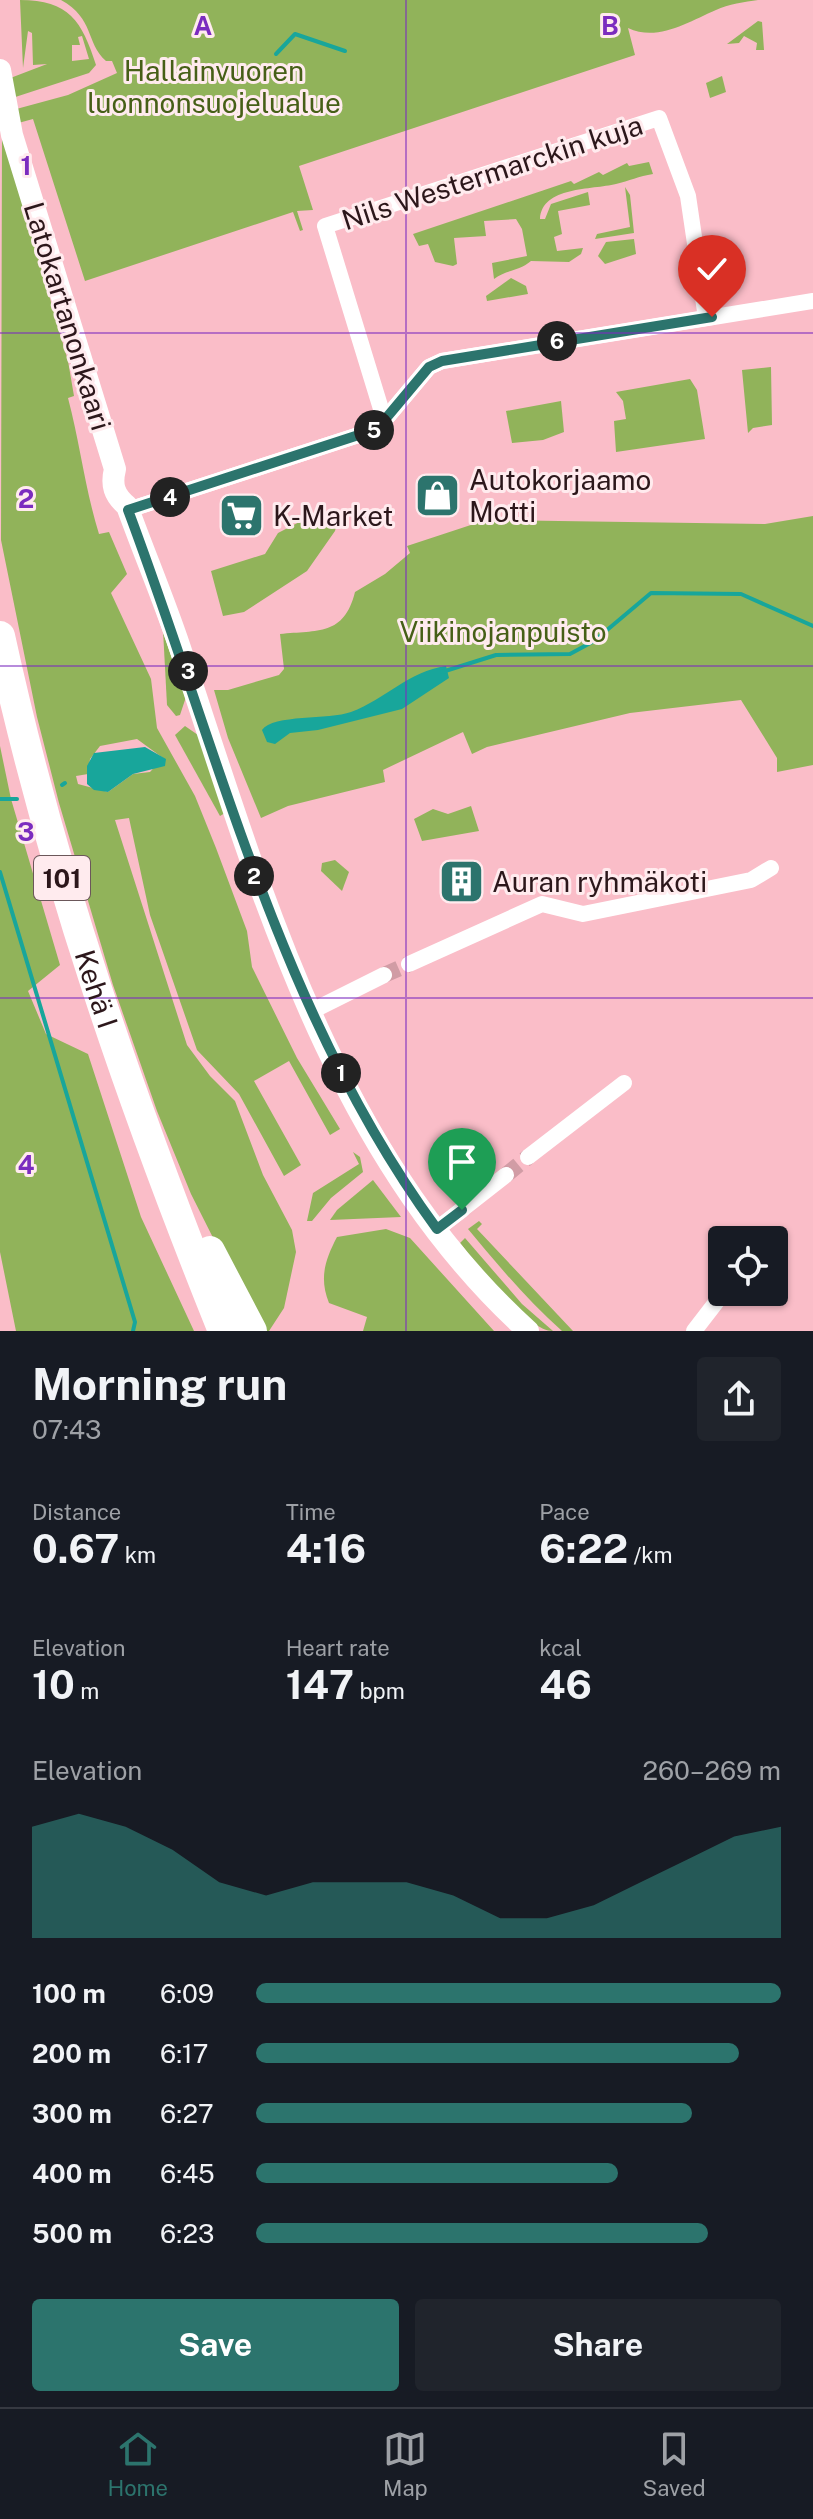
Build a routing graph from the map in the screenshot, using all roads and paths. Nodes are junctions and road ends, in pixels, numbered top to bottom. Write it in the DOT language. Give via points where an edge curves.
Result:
graph roads {
  1 [pos="0,70"];
  2 [pos="813,301"];
  3 [pos="706,318"];
  4 [pos="385,422"];
  5 [pos="128,508"];
  6 [pos="0,636"];
  7 [pos="771,868"];
  8 [pos="409,964"];
  9 [pos="384,975"];
  10 [pos="310,1012"];
  11 [pos="624,1083"];
  12 [pos="138,1116"];
  13 [pos="528,1157"];
  14 [pos="506,1175"];
  15 [pos="437,1229"];
  16 [pos="713,1306"];
  17 [pos="223,1331"];
  18 [pos="252,1331"];
  19 [pos="528,1331"];
  20 [pos="694,1331"];
  1 -- 5 [label="street, Latokartanonkaari" via="12,135 115,469 112,481 117,498"];
  2 -- 3 [label="street"];
  3 -- 4 [label="street" via="442,361 423,374"];
  3 -- 4 [label="street, Nils Westermarckin kuja" via="688,196 659,118 325,226"];
  4 -- 5 [label="street" via="377,429"];
  5 -- 10 [label="street, Latokartanonkaari" via="253,873"];
  6 -- 12 [label="highway, Kehä I / 101" via="57,861"];
  7 -- 8 [label="street" via="751,880 583,914 542,904"];
  9 -- 10 [label="street"];
  10 -- 15 [label="street, Latokartanonkaari" via="386,1156"];
  11 -- 13 [label="street"];
  12 -- 17 [label="highway, Kehä I / 101"];
  12 -- 18 [label="highway" via="175,1175"];
  14 -- 15 [label="street"];
  15 -- 19 [label="street, Latokartanonkaari"];
  16 -- 20 [label="street"];
}
